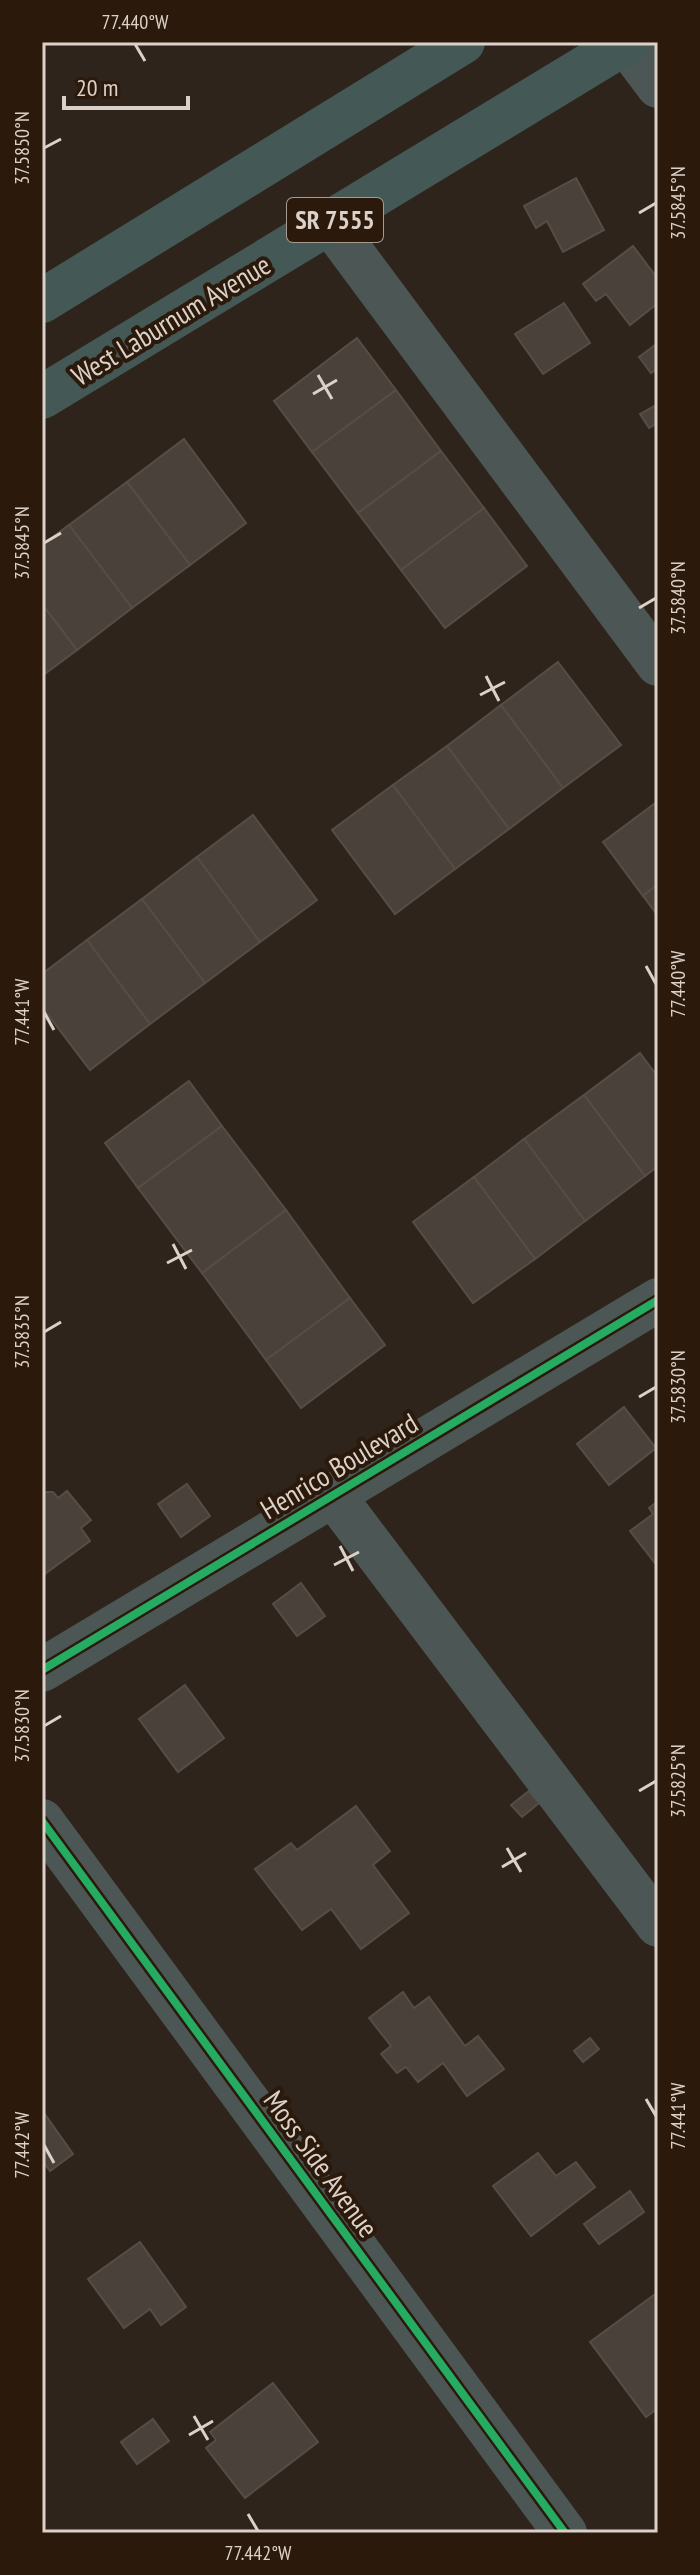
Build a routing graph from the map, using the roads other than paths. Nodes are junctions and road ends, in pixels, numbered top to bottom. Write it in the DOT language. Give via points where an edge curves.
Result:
graph roads {
  1 [pos="463,42"];
  2 [pos="626,42"];
  3 [pos="658,86"];
  4 [pos="330,223"];
  5 [pos="42,301"];
  6 [pos="42,397"];
  7 [pos="658,664"];
  8 [pos="658,1300"];
  9 [pos="333,1495"];
  10 [pos="42,1670"];
  11 [pos="42,1821"];
  12 [pos="658,1925"];
  13 [pos="565,2533"];
  1 -- 5 [label="main road, SR 7555"];
  2 -- 3 [label="street"];
  2 -- 4 [label="main road, West Laburnum Avenue / SR 7555"];
  4 -- 6 [label="main road, West Laburnum Avenue / SR 7555"];
  4 -- 7 [label="street"];
  8 -- 9 [label="street, Henrico Boulevard"];
  9 -- 10 [label="street, Henrico Boulevard"];
  9 -- 12 [label="street"];
  11 -- 13 [label="street, Moss Side Avenue"];
}
